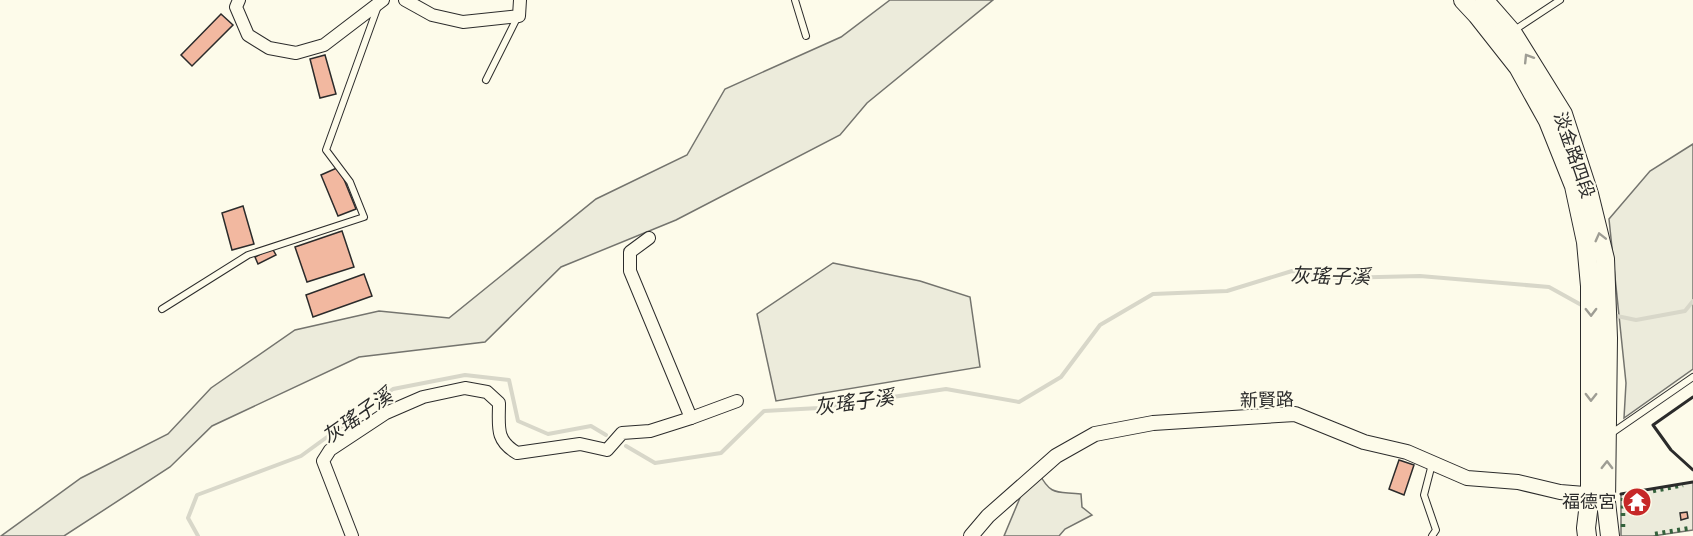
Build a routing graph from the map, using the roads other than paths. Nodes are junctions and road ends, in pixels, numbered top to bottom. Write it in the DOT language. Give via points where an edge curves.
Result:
graph roads {
  1 [pos="239,0"];
  2 [pos="405,0"];
  3 [pos="520,0"];
  4 [pos="795,0"];
  5 [pos="1463,0"];
  6 [pos="1484,0"];
  7 [pos="1560,0"];
  8 [pos="381,1"];
  9 [pos="519,16"];
  10 [pos="1512,32"];
  11 [pos="806,36"];
  12 [pos="486,80"];
  13 [pos="649,238"];
  14 [pos="1598,291"];
  15 [pos="162,309"];
  16 [pos="1693,377"];
  17 [pos="737,401"];
  18 [pos="691,418"];
  19 [pos="1599,436"];
  20 [pos="1432,463"];
  21 [pos="1598,495"];
  22 [pos="352,536"];
  23 [pos="970,536"];
  24 [pos="1432,536"];
  25 [pos="1587,536"];
  26 [pos="1610,536"];
  1 -- 8 [label="street" via="236,7 248,35 269,48 296,53 324,45"];
  2 -- 9 [label="street" via="432,15 463,22"];
  3 -- 9 [label="street"];
  4 -- 11 [label="lane"];
  5 -- 14 [label="main road, 淡金路四段" via="1518,67 1548,121 1574,186"];
  6 -- 10 [label="main road, 淡金路四段"];
  7 -- 10 [label="lane"];
  8 -- 15 [label="lane" via="326,150 350,182 364,217 248,255"];
  9 -- 12 [label="lane"];
  14 -- 10 [label="main road, 淡金路四段, one-way" via="1605,259 1563,114"];
  13 -- 18 [label="street" via="630,252 630,271"];
  14 -- 19 [label="main road"];
  16 -- 19 [label="lane"];
  17 -- 18 [label="street"];
  18 -- 22 [label="street" via="650,431 622,433 607,450 580,444 517,453 499,435 499,404 488,392 465,388 423,397 386,413 330,450 323,461"];
  19 -- 21 [label="main road"];
  20 -- 21 [label="street, 新賢路" via="1467,478"];
  20 -- 23 [label="street, 新賢路" via="1407,452 1364,442 1295,414 1153,423 1095,434 1056,456"];
  20 -- 24 [label="lane" via="1424,495 1436,530"];
  21 -- 25 [label="main road" via="1586,528"];
  21 -- 26 [label="main road"];
}
